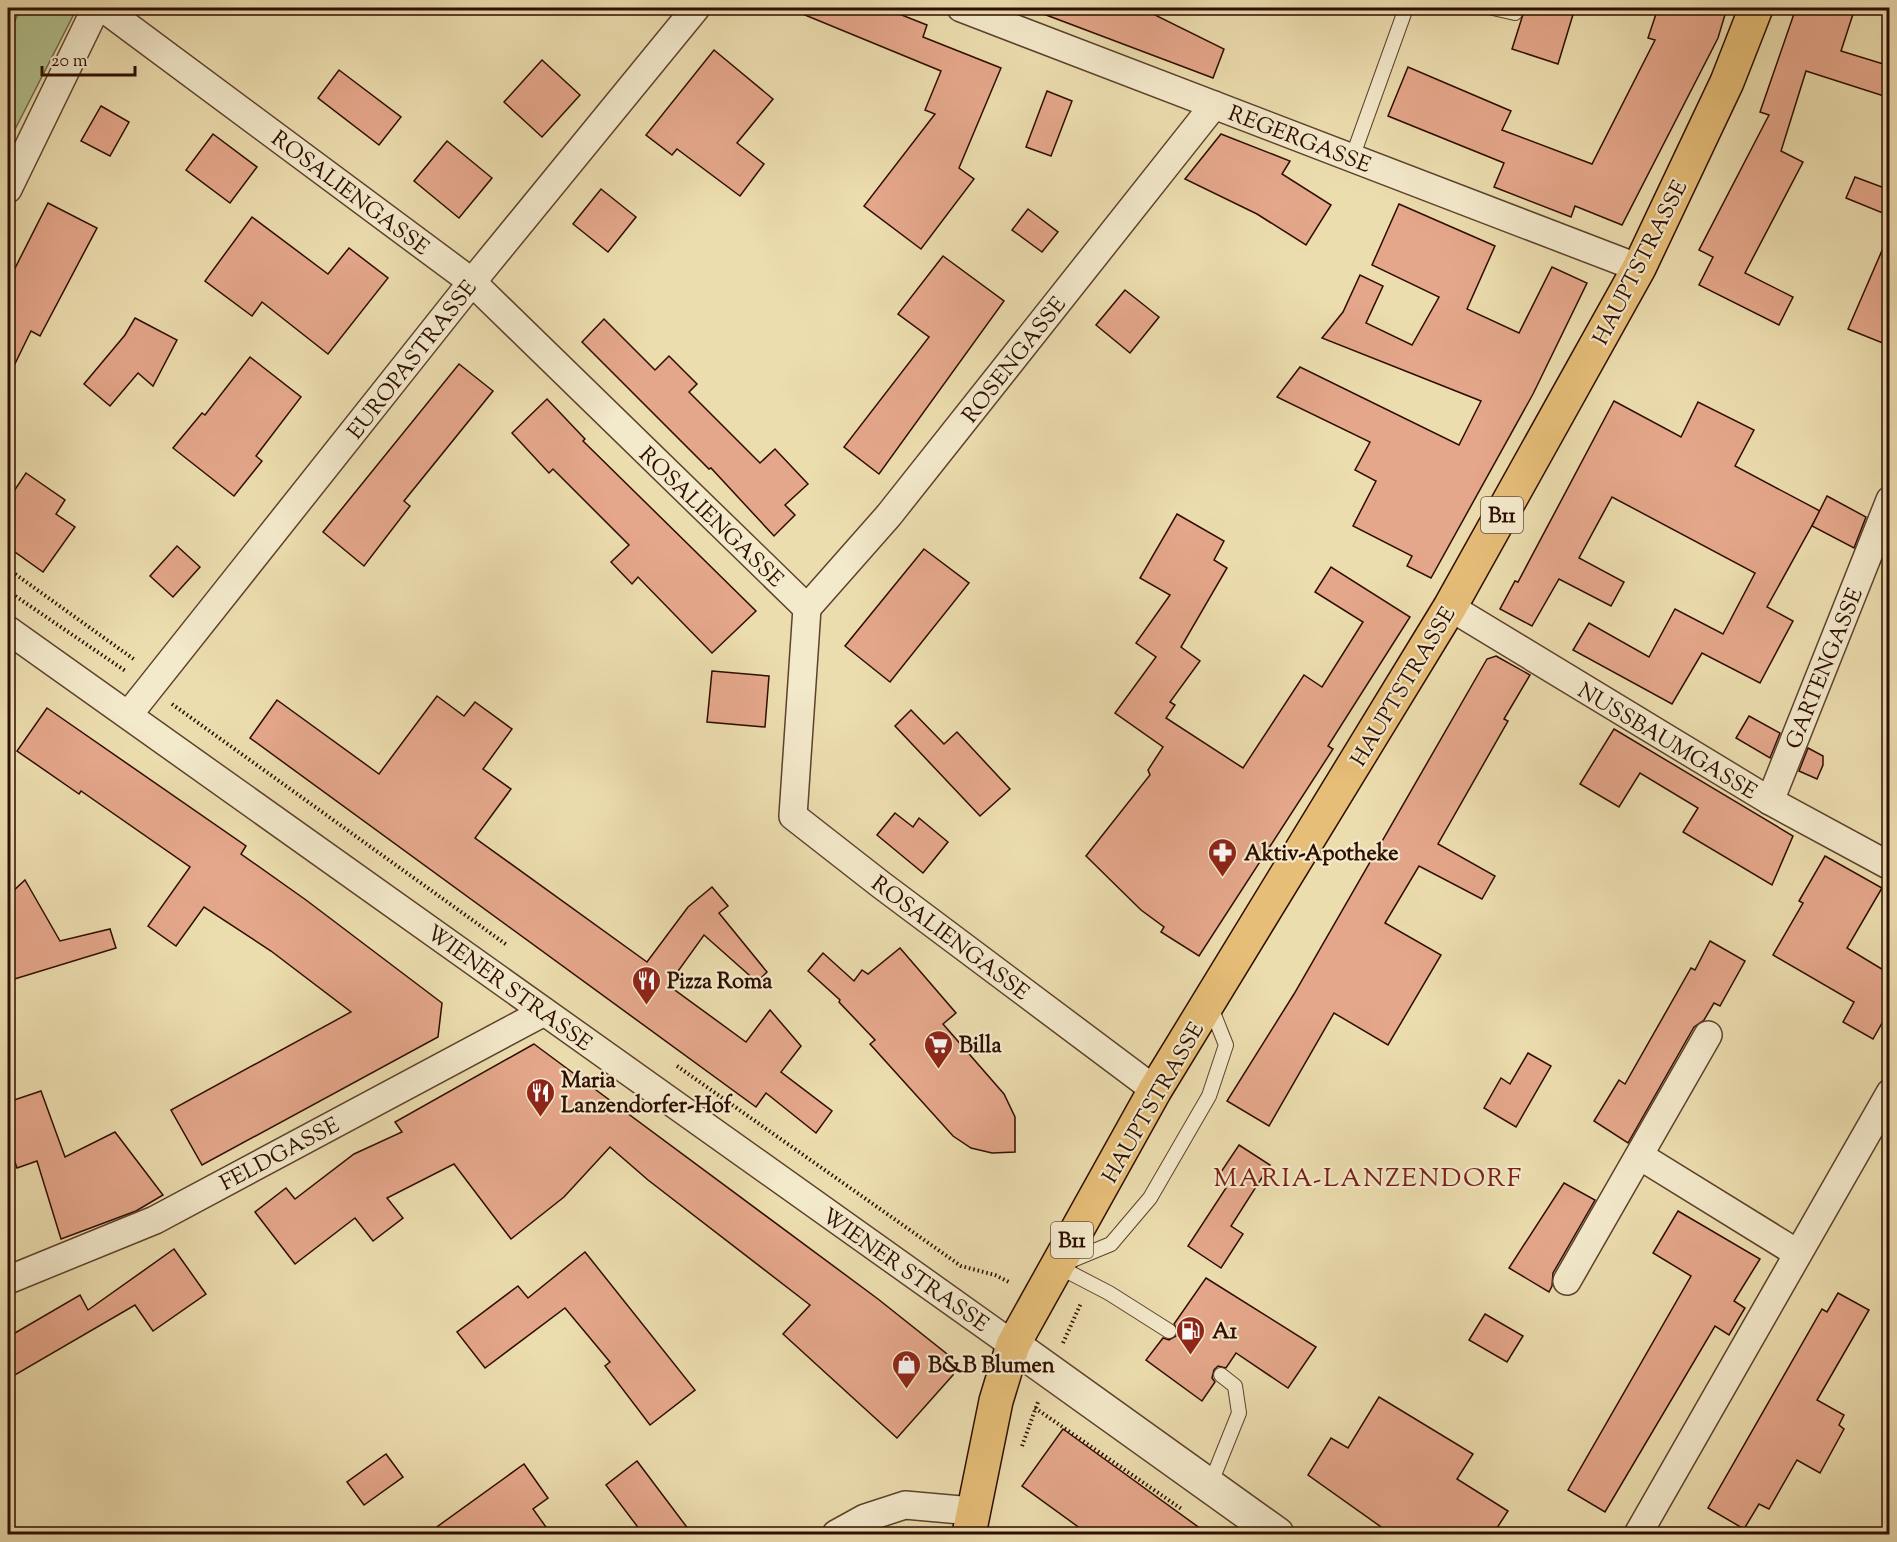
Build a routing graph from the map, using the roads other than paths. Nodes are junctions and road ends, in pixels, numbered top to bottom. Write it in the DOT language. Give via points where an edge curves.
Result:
graph roads {
  1 [pos="96,8"];
  2 [pos="103,8"];
  3 [pos="696,8"];
  4 [pos="962,8"];
  5 [pos="1406,8"];
  6 [pos="1494,8"];
  7 [pos="1756,8"];
  8 [pos="1515,13"];
  9 [pos="1214,105"];
  10 [pos="1352,158"];
  11 [pos="8,189"];
  12 [pos="1639,268"];
  13 [pos="472,282"];
  14 [pos="1890,501"];
  15 [pos="1450,607"];
  16 [pos="807,608"];
  17 [pos="8,630"];
  18 [pos="129,714"];
  19 [pos="1770,801"];
  20 [pos="1890,866"];
  21 [pos="1210,1004"];
  22 [pos="544,1012"];
  23 [pos="1708,1035"];
  24 [pos="1155,1090"];
  25 [pos="1890,1093"];
  26 [pos="1640,1156"];
  27 [pos="1797,1253"];
  28 [pos="1057,1266"];
  29 [pos="9,1273"];
  30 [pos="1567,1281"];
  31 [pos="1169,1331"];
  32 [pos="1013,1345"];
  33 [pos="1221,1375"];
  34 [pos="1210,1485"];
  35 [pos="971,1523"];
  36 [pos="836,1534"];
  37 [pos="1277,1534"];
  38 [pos="1638,1534"];
  1 -- 11 [label="street"];
  2 -- 13 [label="street, ROSALIENGASSE"];
  3 -- 13 [label="street, EUROPASTRASSE"];
  4 -- 9 [label="street, REGERGASSE"];
  5 -- 10 [label="lane"];
  6 -- 8 [label="lane"];
  7 -- 12 [label="main road, HAUPTSTRASSE / B11" via="1727,82"];
  9 -- 10 [label="street, REGERGASSE"];
  9 -- 16 [label="street, ROSENGASSE" via="889,515"];
  10 -- 12 [label="street, REGERGASSE"];
  12 -- 15 [label="main road, HAUPTSTRASSE / B11"];
  13 -- 16 [label="street, ROSALIENGASSE"];
  13 -- 18 [label="street, EUROPASTRASSE"];
  14 -- 19 [label="street, GARTENGASSE"];
  15 -- 19 [label="street, NUSSBAUMGASSE"];
  15 -- 21 [label="main road, HAUPTSTRASSE / B11"];
  16 -- 24 [label="street, ROSALIENGASSE" via="793,816"];
  17 -- 18 [label="street, WIENER STRASSE"];
  18 -- 22 [label="street, WIENER STRASSE"];
  19 -- 20 [label="street, NUSSBAUMGASSE"];
  21 -- 24 [label="main road, HAUPTSTRASSE / B11"];
  21 -- 28 [label="lane" via="1226,1045 1209,1096 1156,1188 1111,1244"];
  22 -- 29 [label="street, FELDGASSE" via="155,1220"];
  22 -- 32 [label="street, WIENER STRASSE"];
  23 -- 26 [label="street"];
  24 -- 28 [label="main road, HAUPTSTRASSE / B11"];
  25 -- 27 [label="street"];
  26 -- 27 [label="street"];
  26 -- 30 [label="street"];
  27 -- 38 [label="street"];
  28 -- 31 [label="lane"];
  28 -- 32 [label="main road, HAUPTSTRASSE / B11"];
  32 -- 34 [label="street"];
  32 -- 35 [label="main road, B11" via="996,1401"];
  33 -- 34 [label="lane" via="1235,1386 1239,1413"];
  34 -- 37 [label="street"];
  35 -- 36 [label="street" via="905,1505 865,1518"];
}
